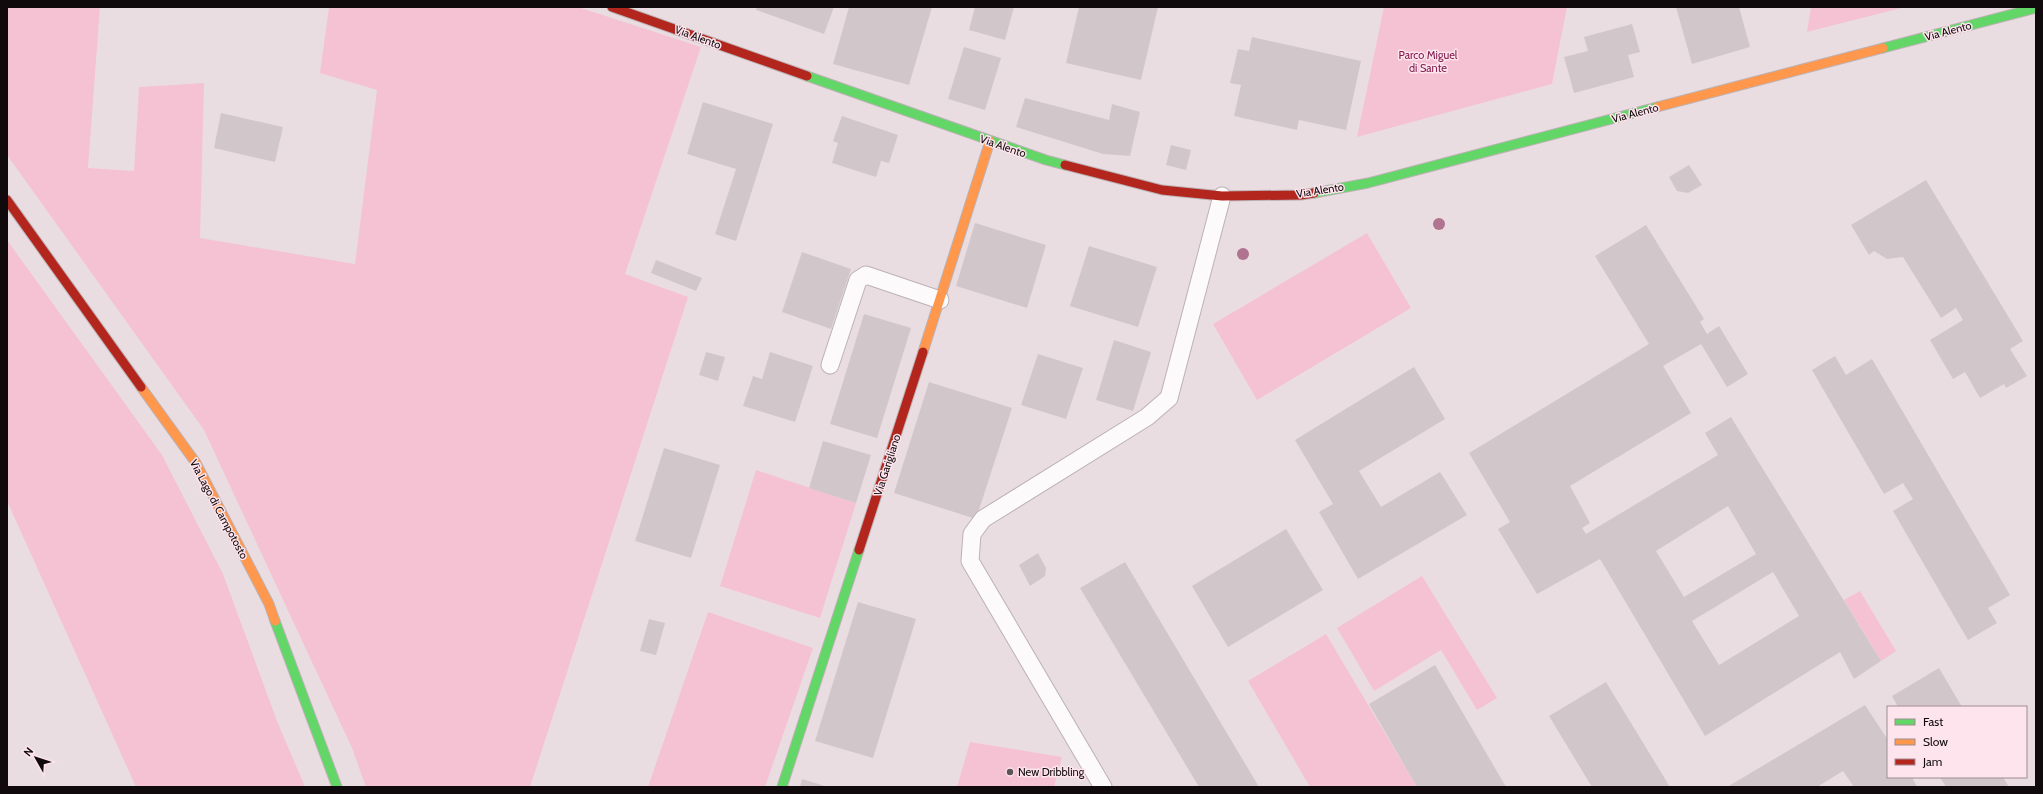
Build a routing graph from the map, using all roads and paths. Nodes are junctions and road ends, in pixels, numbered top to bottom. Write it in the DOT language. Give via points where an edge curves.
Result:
graph roads {
  1 [pos="612,7"];
  2 [pos="2036,8"];
  3 [pos="990,141"];
  4 [pos="1222,196"];
  5 [pos="7,200"];
  6 [pos="940,300"];
  7 [pos="830,365"];
  8 [pos="337,787"];
  9 [pos="782,787"];
  10 [pos="1103,787"];
  1 -- 3 [label="street, Via Alento"];
  2 -- 4 [label="street, Via Alento" via="1368,183 1301,195"];
  3 -- 4 [label="street, Via Alento" via="1046,160 1162,190"];
  3 -- 6 [label="street, Via Garigliano"];
  4 -- 10 [label="lane" via="1169,398 1147,417 983,519 972,534 970,561"];
  5 -- 8 [label="street, Via Lago di Campotosto" via="196,464 269,604"];
  6 -- 7 [label="lane" via="866,275 858,280"];
  6 -- 9 [label="street, Via Garigliano"];
}
